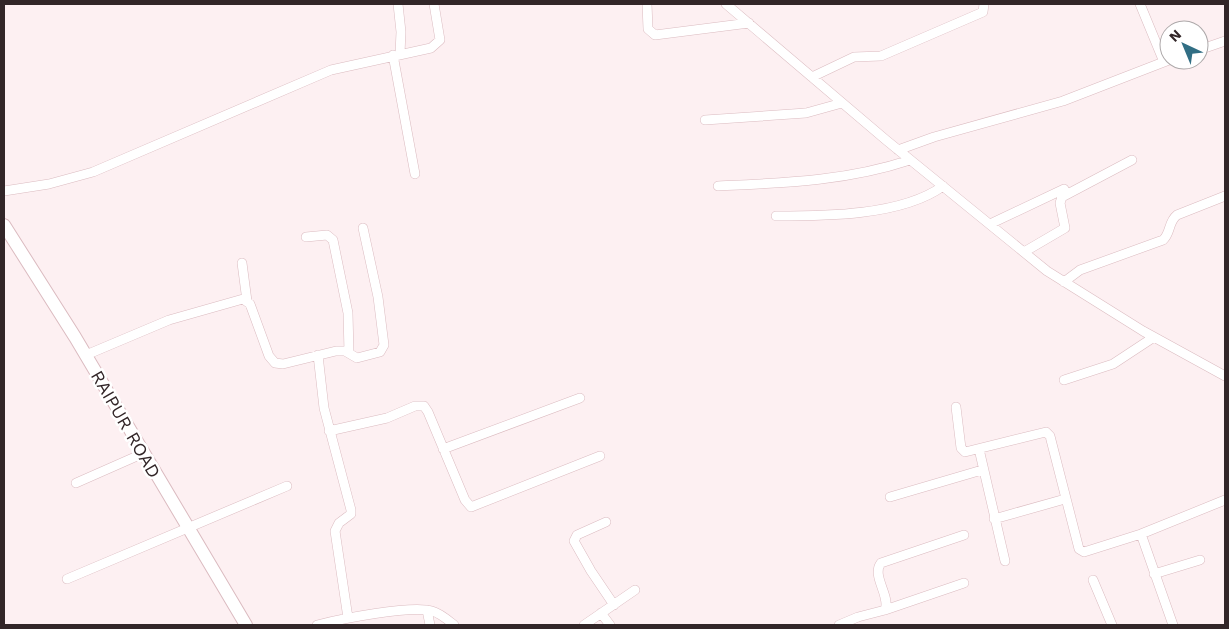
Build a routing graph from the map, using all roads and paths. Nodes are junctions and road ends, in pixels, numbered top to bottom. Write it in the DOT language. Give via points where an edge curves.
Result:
graph roads {
  1 [pos="398,4"];
  2 [pos="434,4"];
  3 [pos="647,4"];
  4 [pos="726,4"];
  5 [pos="984,4"];
  6 [pos="1140,4"];
  7 [pos="749,23"];
  8 [pos="1225,41"];
  9 [pos="1159,46"];
  10 [pos="1209,47"];
  11 [pos="396,54"];
  12 [pos="1159,64"];
  13 [pos="812,77"];
  14 [pos="842,103"];
  15 [pos="705,120"];
  16 [pos="898,150"];
  17 [pos="910,160"];
  18 [pos="1132,160"];
  19 [pos="415,174"];
  20 [pos="718,186"];
  21 [pos="943,186"];
  22 [pos="1064,189"];
  23 [pos="4,191"];
  24 [pos="1225,196"];
  25 [pos="776,216"];
  26 [pos="4,224"];
  27 [pos="990,224"];
  28 [pos="363,228"];
  29 [pos="306,237"];
  30 [pos="1024,252"];
  31 [pos="242,263"];
  32 [pos="1064,282"];
  33 [pos="247,301"];
  34 [pos="1154,337"];
  35 [pos="349,353"];
  36 [pos="86,355"];
  37 [pos="318,355"];
  38 [pos="1225,376"];
  39 [pos="1064,380"];
  40 [pos="580,398"];
  41 [pos="956,407"];
  42 [pos="329,431"];
  43 [pos="443,449"];
  44 [pos="979,449"];
  45 [pos="144,453"];
  46 [pos="600,456"];
  47 [pos="982,470"];
  48 [pos="76,483"];
  49 [pos="287,486"];
  50 [pos="890,497"];
  51 [pos="1065,499"];
  52 [pos="1225,500"];
  53 [pos="994,519"];
  54 [pos="606,522"];
  55 [pos="187,527"];
  56 [pos="1141,534"];
  57 [pos="964,535"];
  58 [pos="1200,560"];
  59 [pos="1005,561"];
  60 [pos="1154,574"];
  61 [pos="67,579"];
  62 [pos="1093,580"];
  63 [pos="964,583"];
  64 [pos="635,590"];
  65 [pos="614,604"];
  66 [pos="427,610"];
  67 [pos="886,610"];
  68 [pos="601,613"];
  69 [pos="348,618"];
  70 [pos="246,625"];
  71 [pos="317,625"];
  72 [pos="430,625"];
  73 [pos="454,625"];
  74 [pos="584,625"];
  75 [pos="610,625"];
  76 [pos="839,625"];
  77 [pos="1112,625"];
  78 [pos="1173,625"];
  1 -- 11 [label="street" via="401,32"];
  2 -- 11 [label="street" via="440,40 431,48"];
  3 -- 7 [label="street" via="648,29 655,35"];
  4 -- 7 [label="street"];
  5 -- 13 [label="street" via="983,12 891,52 875,58 854,57"];
  6 -- 9 [label="street"];
  7 -- 13 [label="street"];
  8 -- 10 [label="street"];
  11 -- 19 [label="street"];
  11 -- 23 [label="street" via="316,75 93,172 49,184"];
  12 -- 16 [label="street" via="1063,100"];
  13 -- 14 [label="street"];
  14 -- 15 [label="street" via="806,114"];
  14 -- 16 [label="street"];
  16 -- 17 [label="street"];
  17 -- 20 [label="street" via="828,179"];
  17 -- 21 [label="street"];
  18 -- 30 [label="street" via="1062,197 1060,203 1065,228"];
  21 -- 25 [label="street" via="918,200 854,213"];
  21 -- 27 [label="street"];
  22 -- 27 [label="street"];
  24 -- 32 [label="street" via="1177,215 1163,240 1080,270"];
  26 -- 36 [label="main road, RAIPUR ROAD"];
  27 -- 30 [label="street"];
  28 -- 35 [label="street" via="378,298 384,349 361,358"];
  29 -- 35 [label="street" via="327,235 333,240 348,313"];
  30 -- 32 [label="street"];
  31 -- 33 [label="street"];
  32 -- 34 [label="street"];
  33 -- 36 [label="street" via="238,300 169,320"];
  33 -- 37 [label="street" via="269,356 275,363"];
  34 -- 38 [label="street"];
  34 -- 39 [label="street" via="1113,364"];
  35 -- 37 [label="street"];
  36 -- 45 [label="main road, RAIPUR ROAD"];
  37 -- 42 [label="street"];
  40 -- 43 [label="street"];
  41 -- 44 [label="street" via="961,448 965,452"];
  42 -- 43 [label="street" via="424,406"];
  42 -- 69 [label="street" via="351,510 335,531"];
  43 -- 46 [label="street" via="470,507"];
  44 -- 47 [label="street"];
  44 -- 51 [label="street" via="1046,432 1050,436"];
  45 -- 48 [label="street"];
  45 -- 55 [label="main road, RAIPUR ROAD"];
  47 -- 50 [label="street"];
  47 -- 53 [label="street"];
  49 -- 55 [label="street"];
  51 -- 53 [label="street"];
  51 -- 56 [label="street" via="1079,549 1084,552"];
  52 -- 56 [label="street"];
  53 -- 59 [label="street"];
  54 -- 65 [label="street" via="577,535 574,542"];
  55 -- 61 [label="street"];
  55 -- 70 [label="main road, RAIPUR ROAD"];
  56 -- 60 [label="street"];
  57 -- 67 [label="street" via="881,563 878,571"];
  58 -- 60 [label="street"];
  60 -- 78 [label="street"];
  62 -- 77 [label="street"];
  63 -- 67 [label="street"];
  64 -- 65 [label="street"];
  65 -- 68 [label="street"];
  66 -- 69 [label="street"];
  66 -- 72 [label="street"];
  66 -- 73 [label="street" via="438,613"];
  67 -- 76 [label="street"];
  68 -- 74 [label="street"];
  68 -- 75 [label="street"];
  69 -- 71 [label="street"];
}
